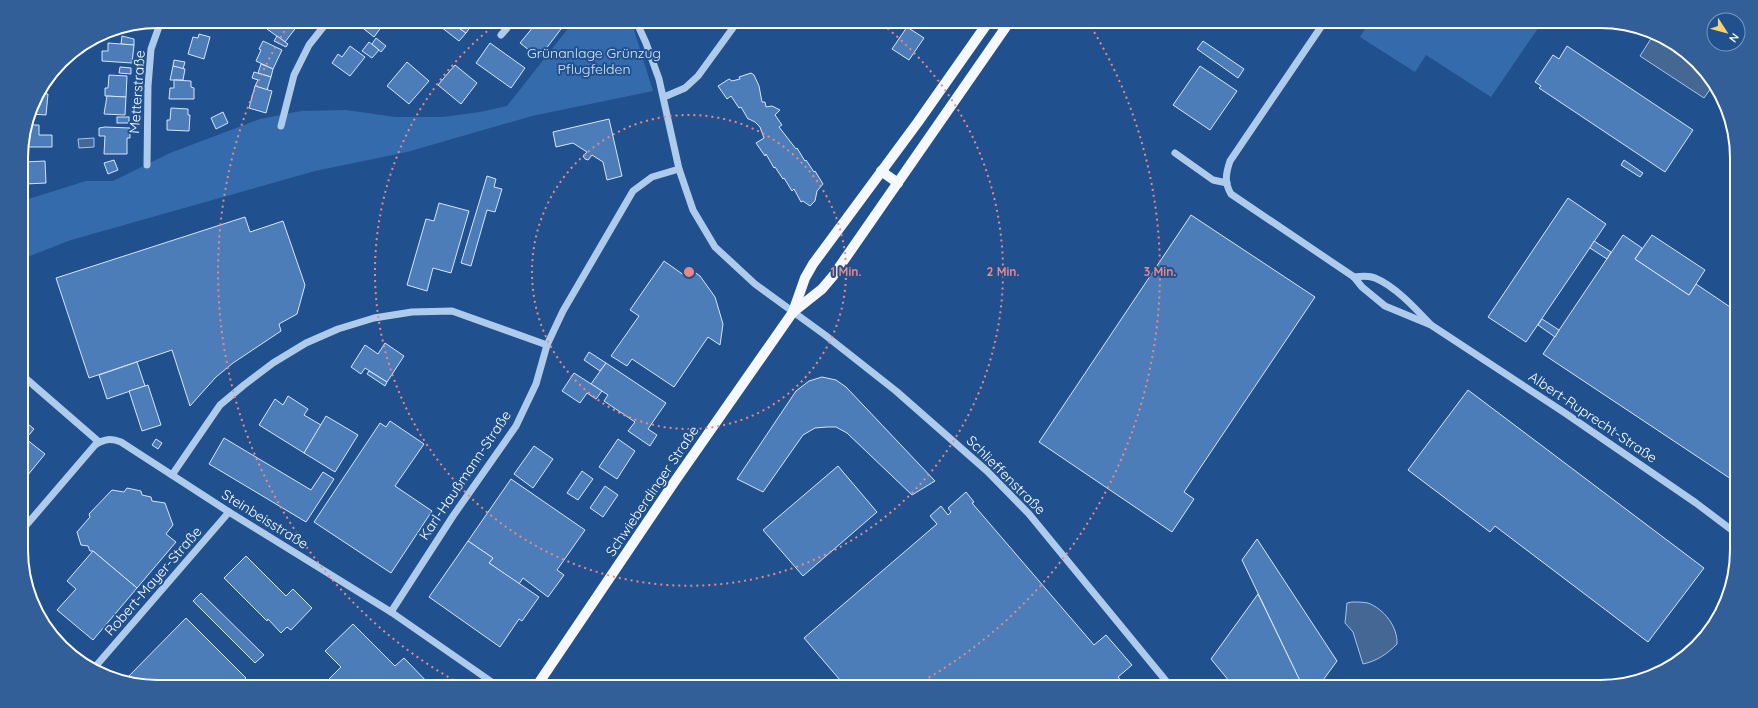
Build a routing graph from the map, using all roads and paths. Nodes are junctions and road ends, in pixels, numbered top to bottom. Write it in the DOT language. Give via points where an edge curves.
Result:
graph roads {
  1 [pos="158,28"];
  2 [pos="322,28"];
  3 [pos="507,28"];
  4 [pos="639,28"];
  5 [pos="733,28"];
  6 [pos="984,28"];
  7 [pos="1005,28"];
  8 [pos="1320,28"];
  9 [pos="501,35"];
  10 [pos="664,97"];
  11 [pos="281,126"];
  12 [pos="1175,153"];
  13 [pos="147,165"];
  14 [pos="679,169"];
  15 [pos="881,171"];
  16 [pos="898,183"];
  17 [pos="1226,183"];
  18 [pos="1354,276"];
  19 [pos="794,312"];
  20 [pos="1431,325"];
  21 [pos="546,345"];
  22 [pos="28,381"];
  23 [pos="99,442"];
  24 [pos="172,475"];
  25 [pos="230,512"];
  26 [pos="28,523"];
  27 [pos="1730,529"];
  28 [pos="391,612"];
  29 [pos="97,665"];
  30 [pos="489,680"];
  31 [pos="541,680"];
  32 [pos="1165,680"];
  1 -- 13 [label="street, Metterstraße" via="151,49"];
  2 -- 11 [label="street" via="309,45 294,75"];
  3 -- 9 [label="street"];
  4 -- 10 [label="street, Schlieffenstraße"];
  5 -- 10 [label="street" via="698,76 685,88"];
  6 -- 15 [label="main road, Schwieberdinger Straße"];
  7 -- 16 [label="main road, Schwieberdinger Straße"];
  8 -- 17 [label="street" via="1230,161"];
  10 -- 14 [label="street, Schlieffenstraße"];
  12 -- 17 [label="street" via="1213,180"];
  14 -- 19 [label="street, Schlieffenstraße" via="693,210 715,247 755,284"];
  14 -- 21 [label="street, Karl-Haußmann-Straße" via="652,177 633,191"];
  15 -- 16 [label="main road"];
  15 -- 19 [label="main road, Schwieberdinger Straße" via="813,264 805,278"];
  16 -- 19 [label="main road, Schwieberdinger Straße" via="833,276 822,289"];
  17 -- 18 [label="street" via="1231,194 1238,200"];
  18 -- 20 [label="street" via="1362,287 1385,306"];
  18 -- 20 [label="street" via="1376,278 1403,297"];
  19 -- 31 [label="main road, Schwieberdinger Straße" via="678,477"];
  19 -- 32 [label="street, Schlieffenstraße" via="896,391 987,471 1029,514"];
  20 -- 27 [label="street, Albert-Ruprecht-Straße" via="1696,503"];
  21 -- 24 [label="street" via="452,311 412,312 374,318 338,329 306,343 273,363 220,405"];
  21 -- 28 [label="street, Karl-Haußmann-Straße" via="536,384 516,426 453,516"];
  22 -- 23 [label="street"];
  23 -- 24 [label="street, Steinbeisstraße" via="112,438 121,442"];
  23 -- 26 [label="street"];
  24 -- 25 [label="street, Steinbeisstraße"];
  25 -- 28 [label="street, Steinbeisstraße"];
  25 -- 29 [label="street, Robert-Mayer-Straße"];
  28 -- 30 [label="street, Steinbeisstraße"];
}
